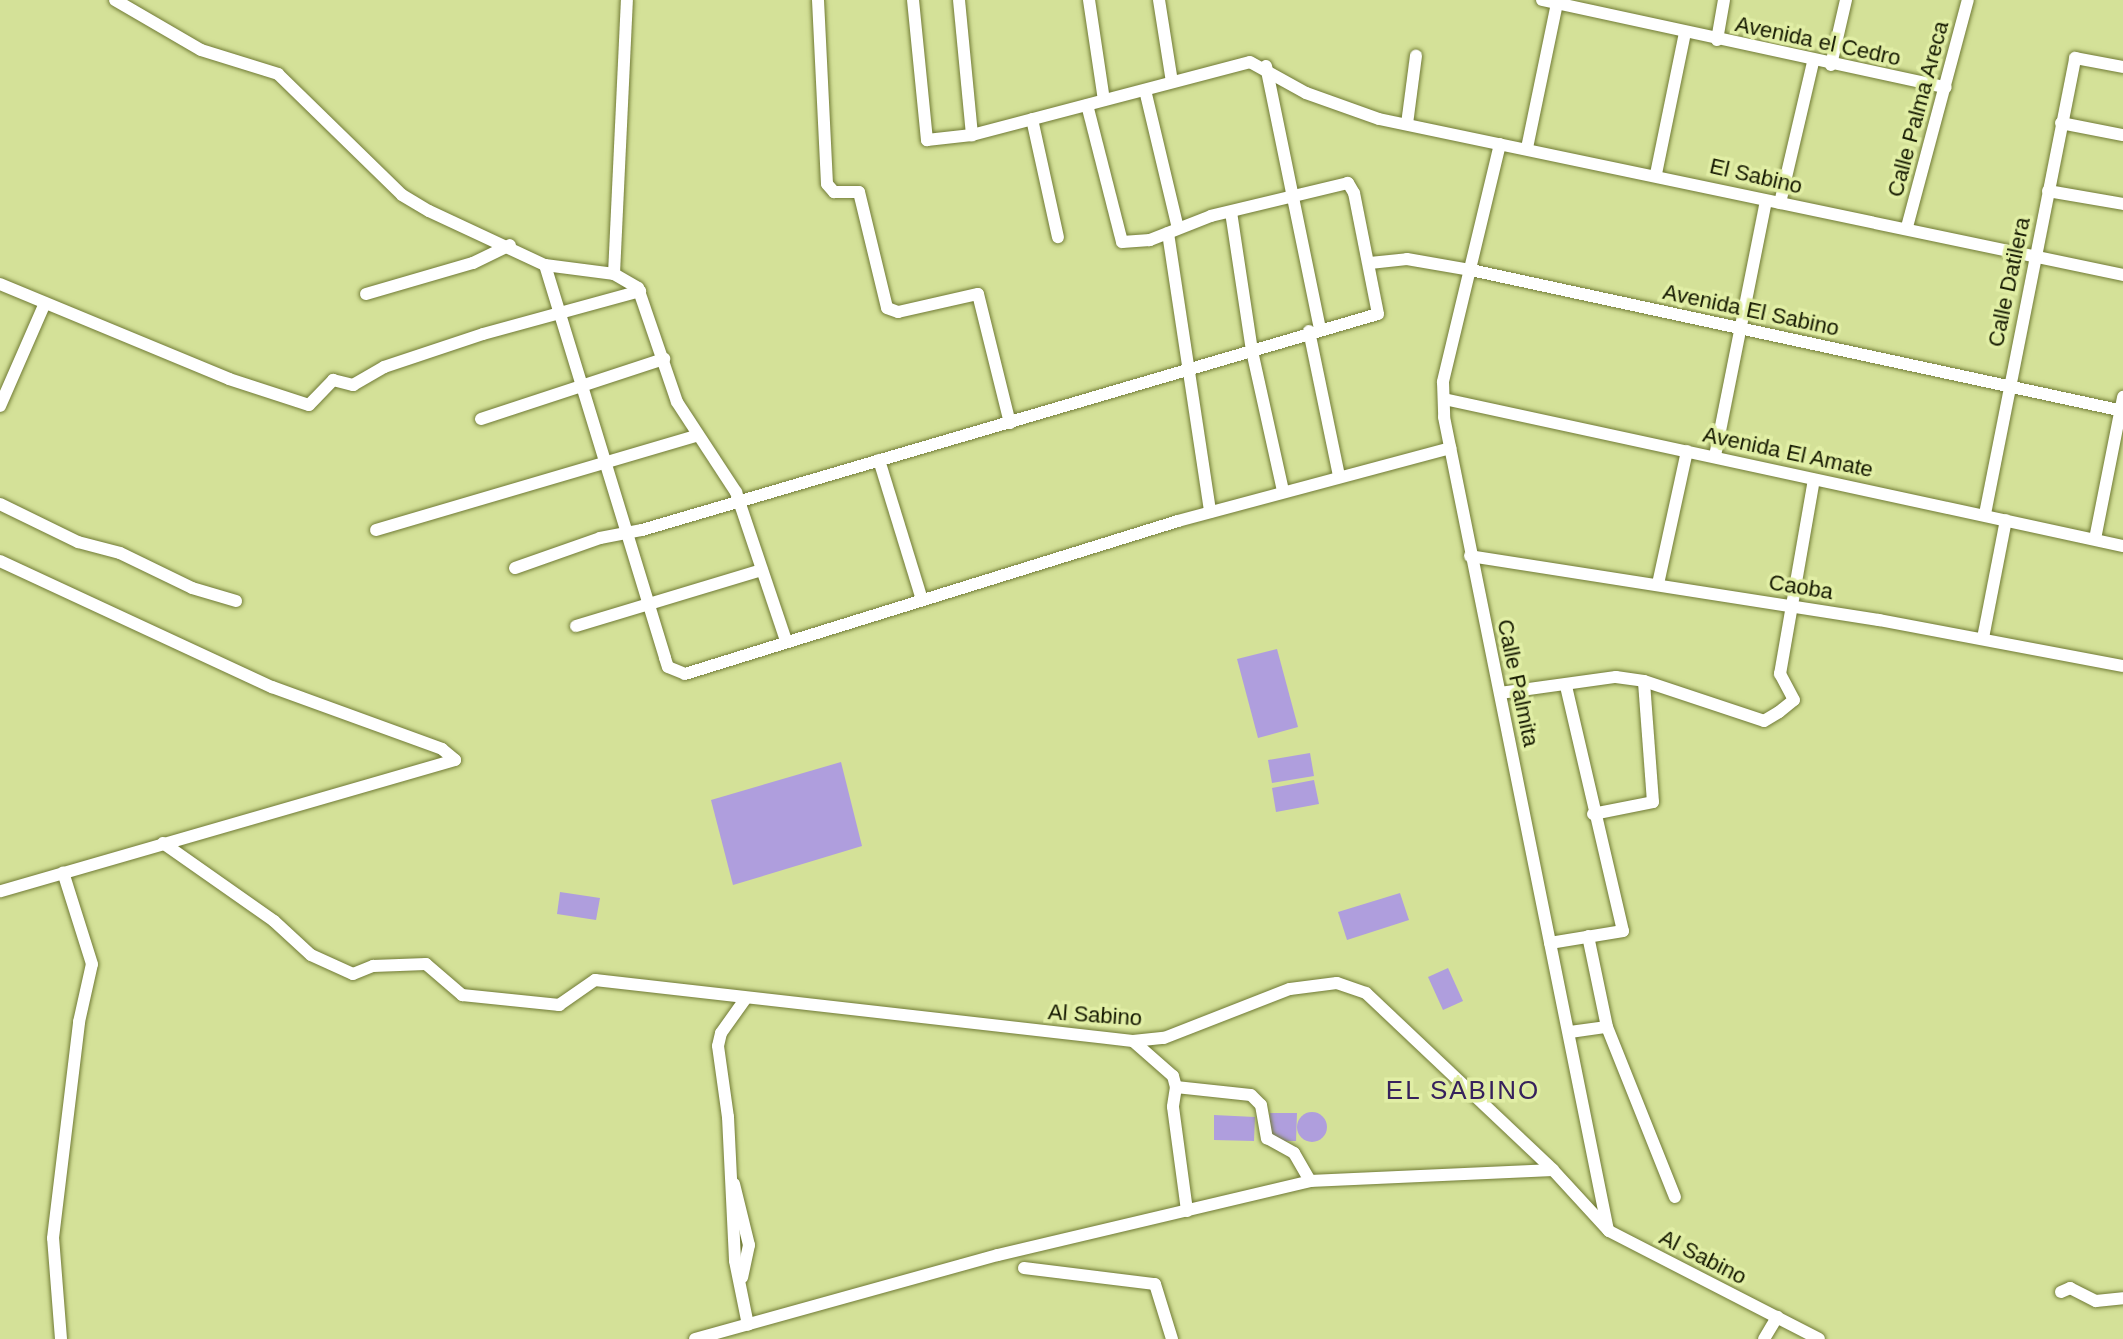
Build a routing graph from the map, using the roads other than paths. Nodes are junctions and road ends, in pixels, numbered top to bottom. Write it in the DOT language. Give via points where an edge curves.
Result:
graph roads {
  1 [pos="115,0"];
  2 [pos="627,0"];
  3 [pos="818,0"];
  4 [pos="913,0"];
  5 [pos="959,0"];
  6 [pos="1089,0"];
  7 [pos="1159,0"];
  8 [pos="1542,0"];
  9 [pos="1724,0"];
  10 [pos="1846,0"];
  11 [pos="1968,0"];
  12 [pos="1557,3"];
  13 [pos="1603,6"];
  14 [pos="1685,33"];
  15 [pos="1717,40"];
  16 [pos="1416,56"];
  17 [pos="1813,62"];
  18 [pos="1831,65"];
  19 [pos="1266,66"];
  20 [pos="2123,67"];
  21 [pos="1172,82"];
  22 [pos="1946,87"];
  23 [pos="1145,90"];
  24 [pos="1104,100"];
  25 [pos="1087,105"];
  26 [pos="1032,119"];
  27 [pos="2061,123"];
  28 [pos="1407,124"];
  29 [pos="972,135"];
  30 [pos="2123,135"];
  31 [pos="1500,144"];
  32 [pos="1527,148"];
  33 [pos="1656,174"];
  34 [pos="2048,191"];
  35 [pos="1295,195"];
  36 [pos="1766,201"];
  37 [pos="1780,203"];
  38 [pos="2123,204"];
  39 [pos="1231,212"];
  40 [pos="1907,227"];
  41 [pos="1173,231"];
  42 [pos="1058,237"];
  43 [pos="510,245"];
  44 [pos="2035,258"];
  45 [pos="1370,263"];
  46 [pos="545,265"];
  47 [pos="1471,270"];
  48 [pos="614,274"];
  49 [pos="2123,275"];
  50 [pos="0,284"];
  51 [pos="640,291"];
  52 [pos="366,294"];
  53 [pos="45,303"];
  54 [pos="561,314"];
  55 [pos="1738,329"];
  56 [pos="1314,330"];
  57 [pos="1252,351"];
  58 [pos="664,359"];
  59 [pos="1191,369"];
  60 [pos="2008,385"];
  61 [pos="583,386"];
  62 [pos="1444,399"];
  63 [pos="0,406"];
  64 [pos="2122,406"];
  65 [pos="481,419"];
  66 [pos="1010,423"];
  67 [pos="696,436"];
  68 [pos="1450,448"];
  69 [pos="1687,451"];
  70 [pos="1715,456"];
  71 [pos="879,460"];
  72 [pos="607,462"];
  73 [pos="1339,476"];
  74 [pos="1814,480"];
  75 [pos="1283,491"];
  76 [pos="738,499"];
  77 [pos="0,504"];
  78 [pos="1210,512"];
  79 [pos="1985,514"];
  80 [pos="2006,520"];
  81 [pos="376,530"];
  82 [pos="626,533"];
  83 [pos="2095,539"];
  84 [pos="2123,546"];
  85 [pos="1470,556"];
  86 [pos="0,561"];
  87 [pos="515,568"];
  88 [pos="762,570"];
  89 [pos="1658,584"];
  90 [pos="922,600"];
  91 [pos="236,601"];
  92 [pos="649,602"];
  93 [pos="1794,606"];
  94 [pos="576,626"];
  95 [pos="1983,638"];
  96 [pos="786,641"];
  97 [pos="2123,666"];
  98 [pos="1644,681"];
  99 [pos="1566,686"];
  100 [pos="1500,693"];
  101 [pos="1593,814"];
  102 [pos="163,843"];
  103 [pos="63,872"];
  104 [pos="0,891"];
  105 [pos="1588,936"];
  106 [pos="1550,943"];
  107 [pos="746,998"];
  108 [pos="1607,1027"];
  109 [pos="1570,1032"];
  110 [pos="1133,1041"];
  111 [pos="1176,1087"];
  112 [pos="1553,1170"];
  113 [pos="1310,1181"];
  114 [pos="1675,1197"];
  115 [pos="1187,1211"];
  116 [pos="1609,1231"];
  117 [pos="1024,1268"];
  118 [pos="2061,1292"];
  119 [pos="2123,1298"];
  120 [pos="1777,1317"];
  121 [pos="748,1325"];
  122 [pos="61,1339"];
  123 [pos="695,1339"];
  124 [pos="1172,1339"];
  125 [pos="1764,1339"];
  126 [pos="1819,1339"];
  1 -- 43 [label="street" via="201,50 278,74 402,195"];
  2 -- 48 [label="street"];
  3 -- 66 [label="street" via="827,184 834,192 859,192 887,308 898,312 978,294"];
  4 -- 29 [label="street" via="923,136 936,142"];
  5 -- 29 [label="street"];
  6 -- 24 [label="street"];
  7 -- 21 [label="street"];
  8 -- 12 [label="street, Avenida el Cedro"];
  9 -- 15 [label="street"];
  10 -- 18 [label="street"];
  11 -- 22 [label="street, Calle Palma Areca"];
  12 -- 13 [label="street, Avenida el Cedro"];
  12 -- 32 [label="street"];
  13 -- 14 [label="street, Avenida el Cedro"];
  14 -- 15 [label="street, Avenida el Cedro"];
  14 -- 33 [label="street"];
  15 -- 17 [label="street, Avenida el Cedro"];
  16 -- 28 [label="street"];
  17 -- 18 [label="street, Avenida el Cedro"];
  17 -- 37 [label="street"];
  18 -- 22 [label="street, Avenida el Cedro"];
  19 -- 21 [label="street" via="1238,63"];
  19 -- 28 [label="street, El Sabino" via="1306,93"];
  19 -- 35 [label="street"];
  20 -- 27 [label="street, Calle Datilera" via="2075,58"];
  21 -- 23 [label="street"];
  22 -- 40 [label="street, Calle Palma Areca"];
  23 -- 24 [label="street"];
  23 -- 41 [label="street"];
  24 -- 25 [label="street"];
  25 -- 26 [label="street"];
  25 -- 41 [label="street" via="1118,237 1128,244"];
  26 -- 29 [label="street"];
  26 -- 42 [label="street"];
  27 -- 30 [label="street"];
  27 -- 34 [label="street, Calle Datilera"];
  28 -- 31 [label="street, El Sabino"];
  31 -- 32 [label="street, El Sabino"];
  31 -- 47 [label="street, Calle Palmita"];
  32 -- 33 [label="street, El Sabino"];
  33 -- 36 [label="street, El Sabino"];
  34 -- 38 [label="street"];
  34 -- 44 [label="street, Calle Datilera"];
  35 -- 39 [label="street"];
  35 -- 45 [label="street" via="1348,183"];
  35 -- 56 [label="street"];
  36 -- 37 [label="street, El Sabino"];
  36 -- 55 [label="street"];
  37 -- 40 [label="street, El Sabino"];
  39 -- 41 [label="street"];
  39 -- 57 [label="street"];
  40 -- 44 [label="street, El Sabino"];
  41 -- 59 [label="street"];
  43 -- 46 [label="street"];
  43 -- 52 [label="street" via="473,263"];
  44 -- 49 [label="street, El Sabino"];
  44 -- 60 [label="street, Calle Datilera"];
  45 -- 47 [label="street, Avenida El Sabino" via="1407,259"];
  45 -- 56 [label="street" via="1378,314"];
  46 -- 48 [label="street"];
  46 -- 54 [label="street"];
  47 -- 55 [label="street, Avenida El Sabino"];
  47 -- 62 [label="street, Calle Palmita"];
  48 -- 51 [label="street"];
  50 -- 53 [label="street"];
  51 -- 54 [label="street"];
  51 -- 58 [label="street"];
  53 -- 54 [label="street" via="229,379 309,405 333,380 353,385 384,367"];
  53 -- 63 [label="street"];
  54 -- 61 [label="street"];
  55 -- 60 [label="street, Avenida El Sabino"];
  55 -- 70 [label="street"];
  56 -- 57 [label="street"];
  56 -- 73 [label="street"];
  57 -- 59 [label="street"];
  57 -- 75 [label="street"];
  58 -- 61 [label="street"];
  58 -- 67 [label="street" via="677,402"];
  59 -- 66 [label="street"];
  59 -- 78 [label="street"];
  60 -- 64 [label="street, Avenida El Sabino"];
  60 -- 79 [label="street, Calle Datilera"];
  61 -- 65 [label="street"];
  61 -- 72 [label="street"];
  62 -- 68 [label="street, Calle Palmita"];
  62 -- 69 [label="street, Avenida El Amate"];
  64 -- 83 [label="street"];
  66 -- 71 [label="street"];
  67 -- 72 [label="street"];
  67 -- 76 [label="street"];
  68 -- 73 [label="street"];
  68 -- 85 [label="street, Calle Palmita"];
  69 -- 70 [label="street, Avenida El Amate"];
  69 -- 89 [label="street"];
  70 -- 74 [label="street, Avenida El Amate"];
  71 -- 76 [label="street"];
  71 -- 90 [label="street"];
  72 -- 81 [label="street"];
  72 -- 82 [label="street"];
  73 -- 75 [label="street"];
  74 -- 79 [label="street, Avenida El Amate"];
  74 -- 93 [label="street"];
  75 -- 78 [label="street"];
  76 -- 82 [label="street"];
  76 -- 88 [label="street"];
  77 -- 91 [label="street" via="78,542 120,553 192,588"];
  78 -- 90 [label="street"];
  79 -- 80 [label="street, Avenida El Amate"];
  80 -- 83 [label="street, Avenida El Amate"];
  80 -- 95 [label="street"];
  82 -- 87 [label="street"];
  82 -- 92 [label="street"];
  83 -- 84 [label="street, Avenida El Amate"];
  85 -- 89 [label="street, Caoba"];
  85 -- 100 [label="street, Calle Palmita"];
  86 -- 102 [label="street" via="272,687 442,749 455,760"];
  88 -- 92 [label="street"];
  88 -- 96 [label="street"];
  89 -- 93 [label="street, Caoba"];
  90 -- 96 [label="street"];
  92 -- 94 [label="street"];
  92 -- 96 [label="street" via="668,667 675,672 685,674"];
  93 -- 95 [label="street, Caoba"];
  93 -- 98 [label="street" via="1780,674 1794,700 1764,721"];
  95 -- 97 [label="street, Caoba"];
  98 -- 99 [label="street" via="1616,677"];
  98 -- 101 [label="street" via="1653,802"];
  99 -- 100 [label="street"];
  99 -- 101 [label="street"];
  100 -- 106 [label="street, Calle Palmita"];
  101 -- 105 [label="street" via="1623,931"];
  102 -- 103 [label="street"];
  102 -- 107 [label="street, Al Sabino" via="274,921 311,955 353,974 373,966 426,964 462,995 559,1005 595,980"];
  103 -- 104 [label="street"];
  103 -- 122 [label="street" via="92,964 79,1022 53,1238"];
  105 -- 106 [label="street"];
  105 -- 108 [label="street"];
  106 -- 109 [label="street, Calle Palmita"];
  107 -- 110 [label="street, Al Sabino"];
  107 -- 121 [label="street" via="718,1046 735,1261"];
  108 -- 109 [label="street"];
  108 -- 114 [label="street"];
  109 -- 116 [label="street, Calle Palmita"];
  110 -- 111 [label="street" via="1173,1076"];
  110 -- 112 [label="street, Al Sabino" via="1164,1038 1290,989 1337,983 1366,993"];
  111 -- 113 [label="street" via="1251,1095 1261,1105 1267,1138 1294,1153"];
  111 -- 115 [label="street" via="1173,1107"];
  112 -- 113 [label="street"];
  112 -- 116 [label="street, Al Sabino"];
  113 -- 115 [label="street"];
  115 -- 121 [label="street" via="998,1255"];
  116 -- 120 [label="street, Al Sabino"];
  117 -- 124 [label="street" via="1155,1284"];
  118 -- 119 [label="street" via="2070,1288 2096,1301"];
  120 -- 125 [label="street"];
  120 -- 126 [label="street, Al Sabino"];
  121 -- 123 [label="street"];
}
